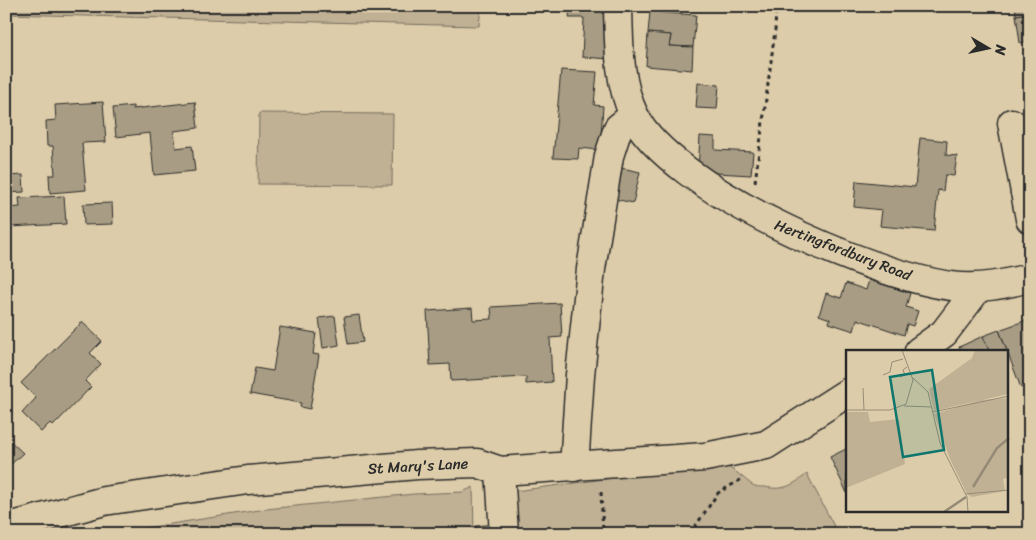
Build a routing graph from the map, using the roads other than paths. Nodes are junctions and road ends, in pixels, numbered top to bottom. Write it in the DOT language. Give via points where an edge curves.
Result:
graph roads {
  1 [pos="618,6"];
  2 [pos="634,114"];
  3 [pos="1012,123"];
  4 [pos="1028,192"];
  5 [pos="1030,220"];
  6 [pos="1030,278"];
  7 [pos="978,288"];
  8 [pos="920,350"];
  9 [pos="846,394"];
  10 [pos="587,466"];
  11 [pos="500,471"];
  12 [pos="6,528"];
  13 [pos="504,534"];
  1 -- 2 [label="street, Hertingfordbury Road" via="624,84"];
  2 -- 7 [label="street, Hertingfordbury Road" via="656,146 686,172 774,224 910,277"];
  2 -- 10 [label="street" via="618,128 609,156 591,269 580,375"];
  3 -- 4 [label="street"];
  4 -- 5 [label="street"];
  6 -- 7 [label="street, Hertingfordbury Road"];
  7 -- 8 [label="street" via="944,333"];
  9 -- 10 [label="street, St Mary's Lane" via="766,445 705,457"];
  10 -- 11 [label="street, St Mary's Lane"];
  11 -- 12 [label="street, St Mary's Lane" via="477,463 427,464 248,480 104,502"];
  11 -- 13 [label="street"];
}
